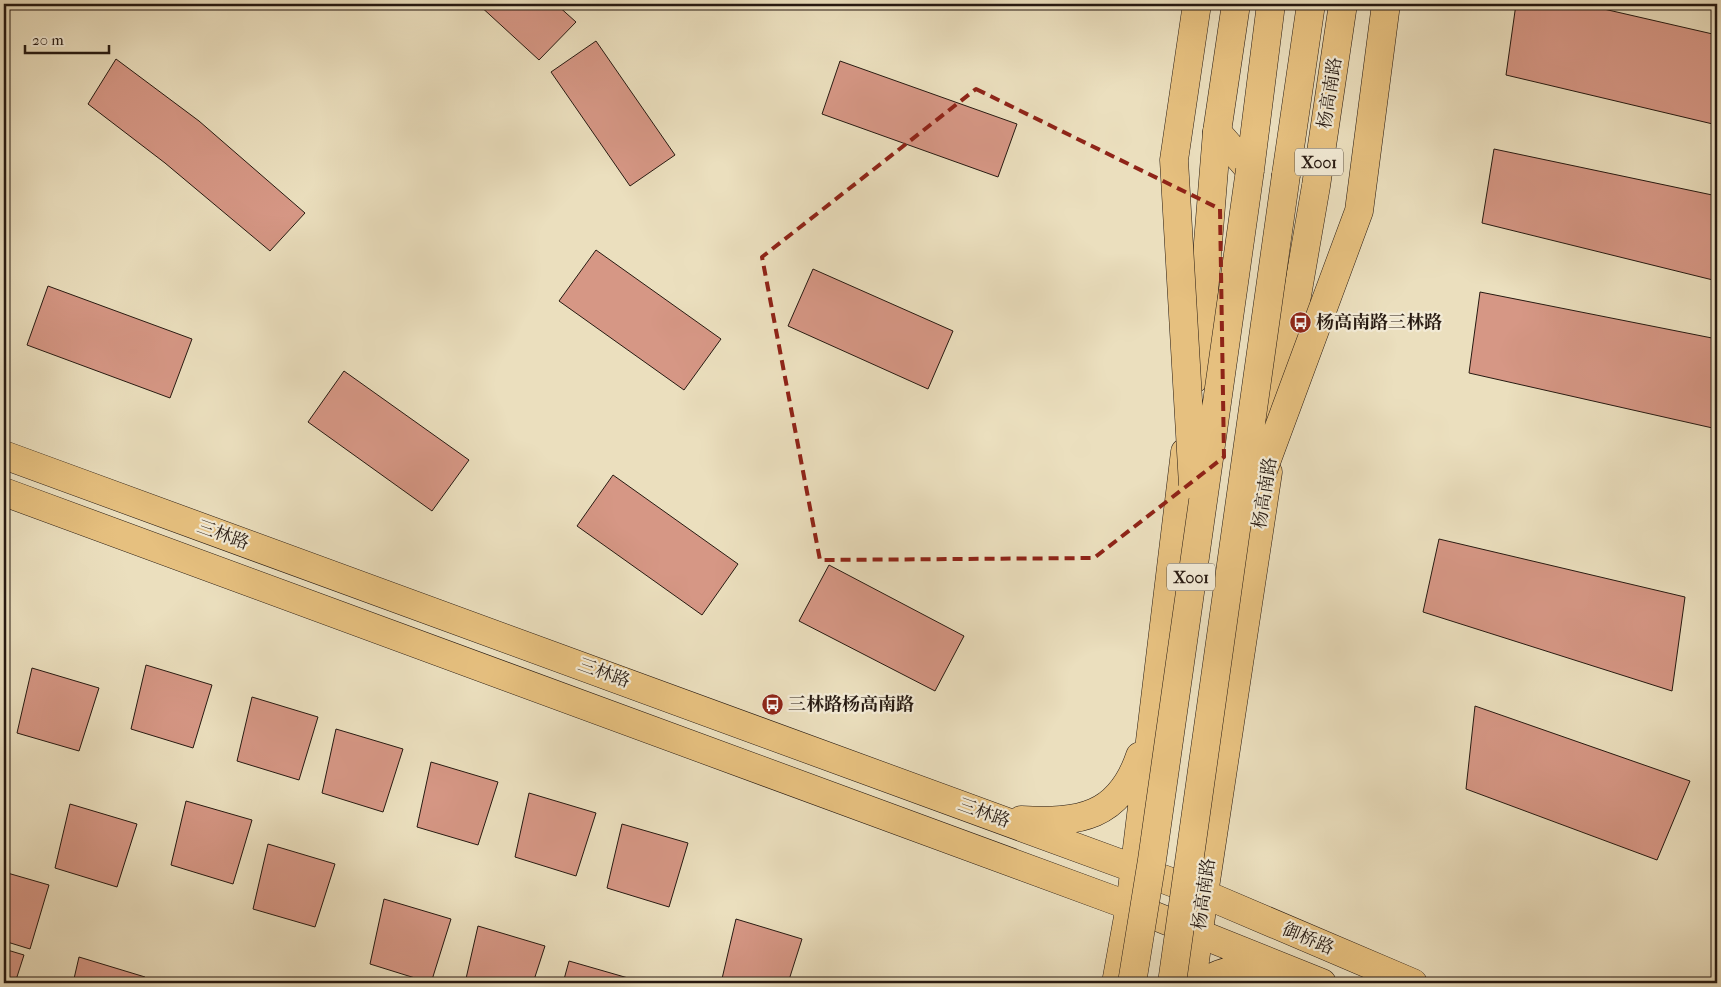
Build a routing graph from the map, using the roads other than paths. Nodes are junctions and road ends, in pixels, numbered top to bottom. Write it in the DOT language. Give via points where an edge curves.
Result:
graph roads {
  1 [pos="1197,4"];
  2 [pos="1236,4"];
  3 [pos="1272,4"];
  4 [pos="1311,4"];
  5 [pos="1343,4"];
  6 [pos="1386,4"];
  7 [pos="1217,132"];
  8 [pos="1250,170"];
  9 [pos="4,455"];
  10 [pos="4,492"];
  11 [pos="1196,544"];
  12 [pos="1233,550"];
  13 [pos="1150,728"];
  14 [pos="980,812"];
  15 [pos="1133,868"];
  16 [pos="1204,894"];
  17 [pos="1130,906"];
  18 [pos="1199,932"];
  19 [pos="1312,979"];
  20 [pos="1116,983"];
  21 [pos="1132,983"];
  22 [pos="1172,983"];
  23 [pos="1192,983"];
  24 [pos="1203,983"];
  25 [pos="1413,983"];
  1 -- 11 [label="main road, X001, bridge" via="1174,160"];
  2 -- 7 [label="main road, X001"];
  3 -- 8 [label="main road, X001"];
  4 -- 12 [label="main road, 杨高南路 / X001, bridge"];
  5 -- 16 [label="main road, 杨高南路 / X001" via="1316,186 1291,320"];
  6 -- 12 [label="main road, X001, bridge" via="1359,211"];
  7 -- 8 [label="main road"];
  7 -- 13 [label="main road, X001" via="1202,317"];
  8 -- 11 [label="main road, X001, bridge"];
  9 -- 14 [label="main road, 三林路"];
  10 -- 17 [label="main road, 三林路"];
  11 -- 21 [label="main road, X001, bridge"];
  12 -- 22 [label="main road, 杨高南路 / X001, bridge"];
  13 -- 14 [label="main road" via="1135,772 1121,793 1099,811 1076,820 1049,821 1021,820"];
  13 -- 15 [label="main road, X001"];
  14 -- 15 [label="main road, 三林路"];
  15 -- 16 [label="main road, 三林路"];
  15 -- 17 [label="main road"];
  16 -- 18 [label="main road, 杨高南路"];
  16 -- 25 [label="main road, 御桥路"];
  17 -- 18 [label="main road, 三林路"];
  17 -- 20 [label="main road"];
  18 -- 19 [label="main road, 御桥路"];
  18 -- 23 [label="main road, 杨高南路"];
  19 -- 24 [label="main road" via="1262,969 1233,970"];
}
